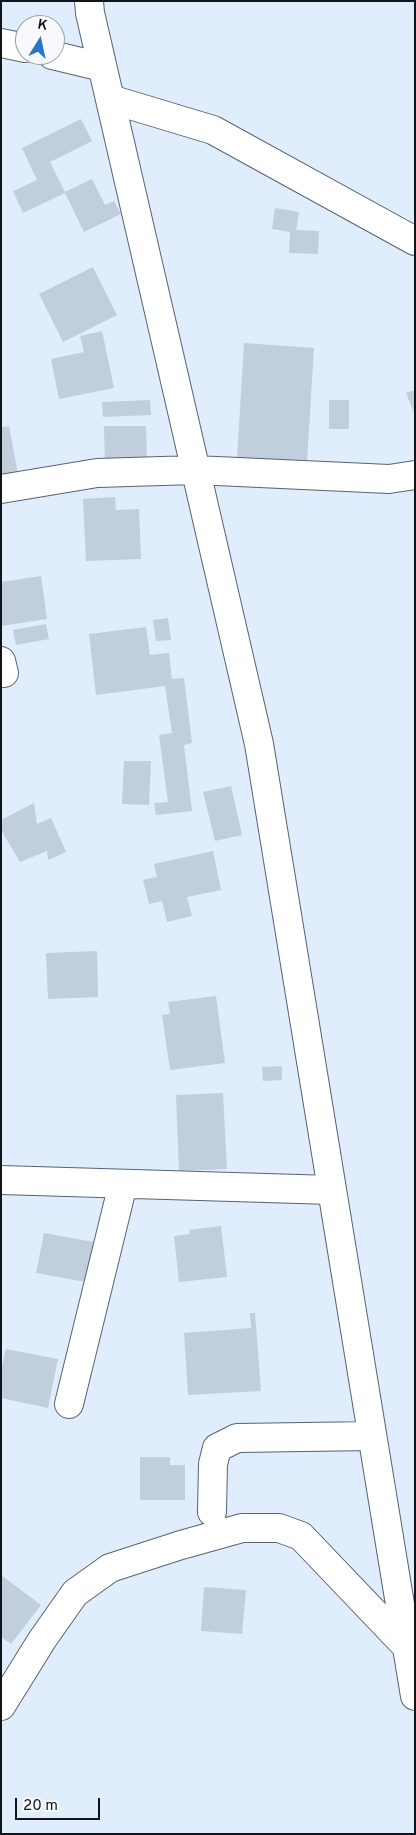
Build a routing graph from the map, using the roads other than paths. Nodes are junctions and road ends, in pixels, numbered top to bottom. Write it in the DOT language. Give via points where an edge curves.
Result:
graph roads {
  1 [pos="89,1"];
  2 [pos="1,43"];
  3 [pos="15,46"];
  4 [pos="65,58"];
  5 [pos="102,67"];
  6 [pos="110,99"];
  7 [pos="415,241"];
  8 [pos="195,470"];
  9 [pos="415,475"];
  10 [pos="1,489"];
  11 [pos="1,1180"];
  12 [pos="123,1184"];
  13 [pos="332,1190"];
  14 [pos="69,1404"];
  15 [pos="372,1436"];
  16 [pos="212,1512"];
  17 [pos="406,1646"];
  18 [pos="415,1696"];
  19 [pos="1,1706"];
  1 -- 5 [label="street"];
  2 -- 3 [label="street"];
  4 -- 5 [label="street"];
  5 -- 6 [label="street"];
  6 -- 7 [label="street" via="213,130"];
  6 -- 8 [label="street"];
  8 -- 9 [label="street" via="389,478"];
  8 -- 10 [label="street" via="97,473"];
  8 -- 13 [label="street" via="259,744"];
  11 -- 12 [label="street"];
  12 -- 13 [label="street"];
  12 -- 14 [label="street"];
  13 -- 15 [label="street"];
  15 -- 16 [label="street" via="236,1438 217,1448 213,1464"];
  15 -- 17 [label="street"];
  17 -- 18 [label="street"];
  17 -- 19 [label="street" via="301,1536 279,1528 242,1528 180,1544 110,1568 75,1593"];
}
